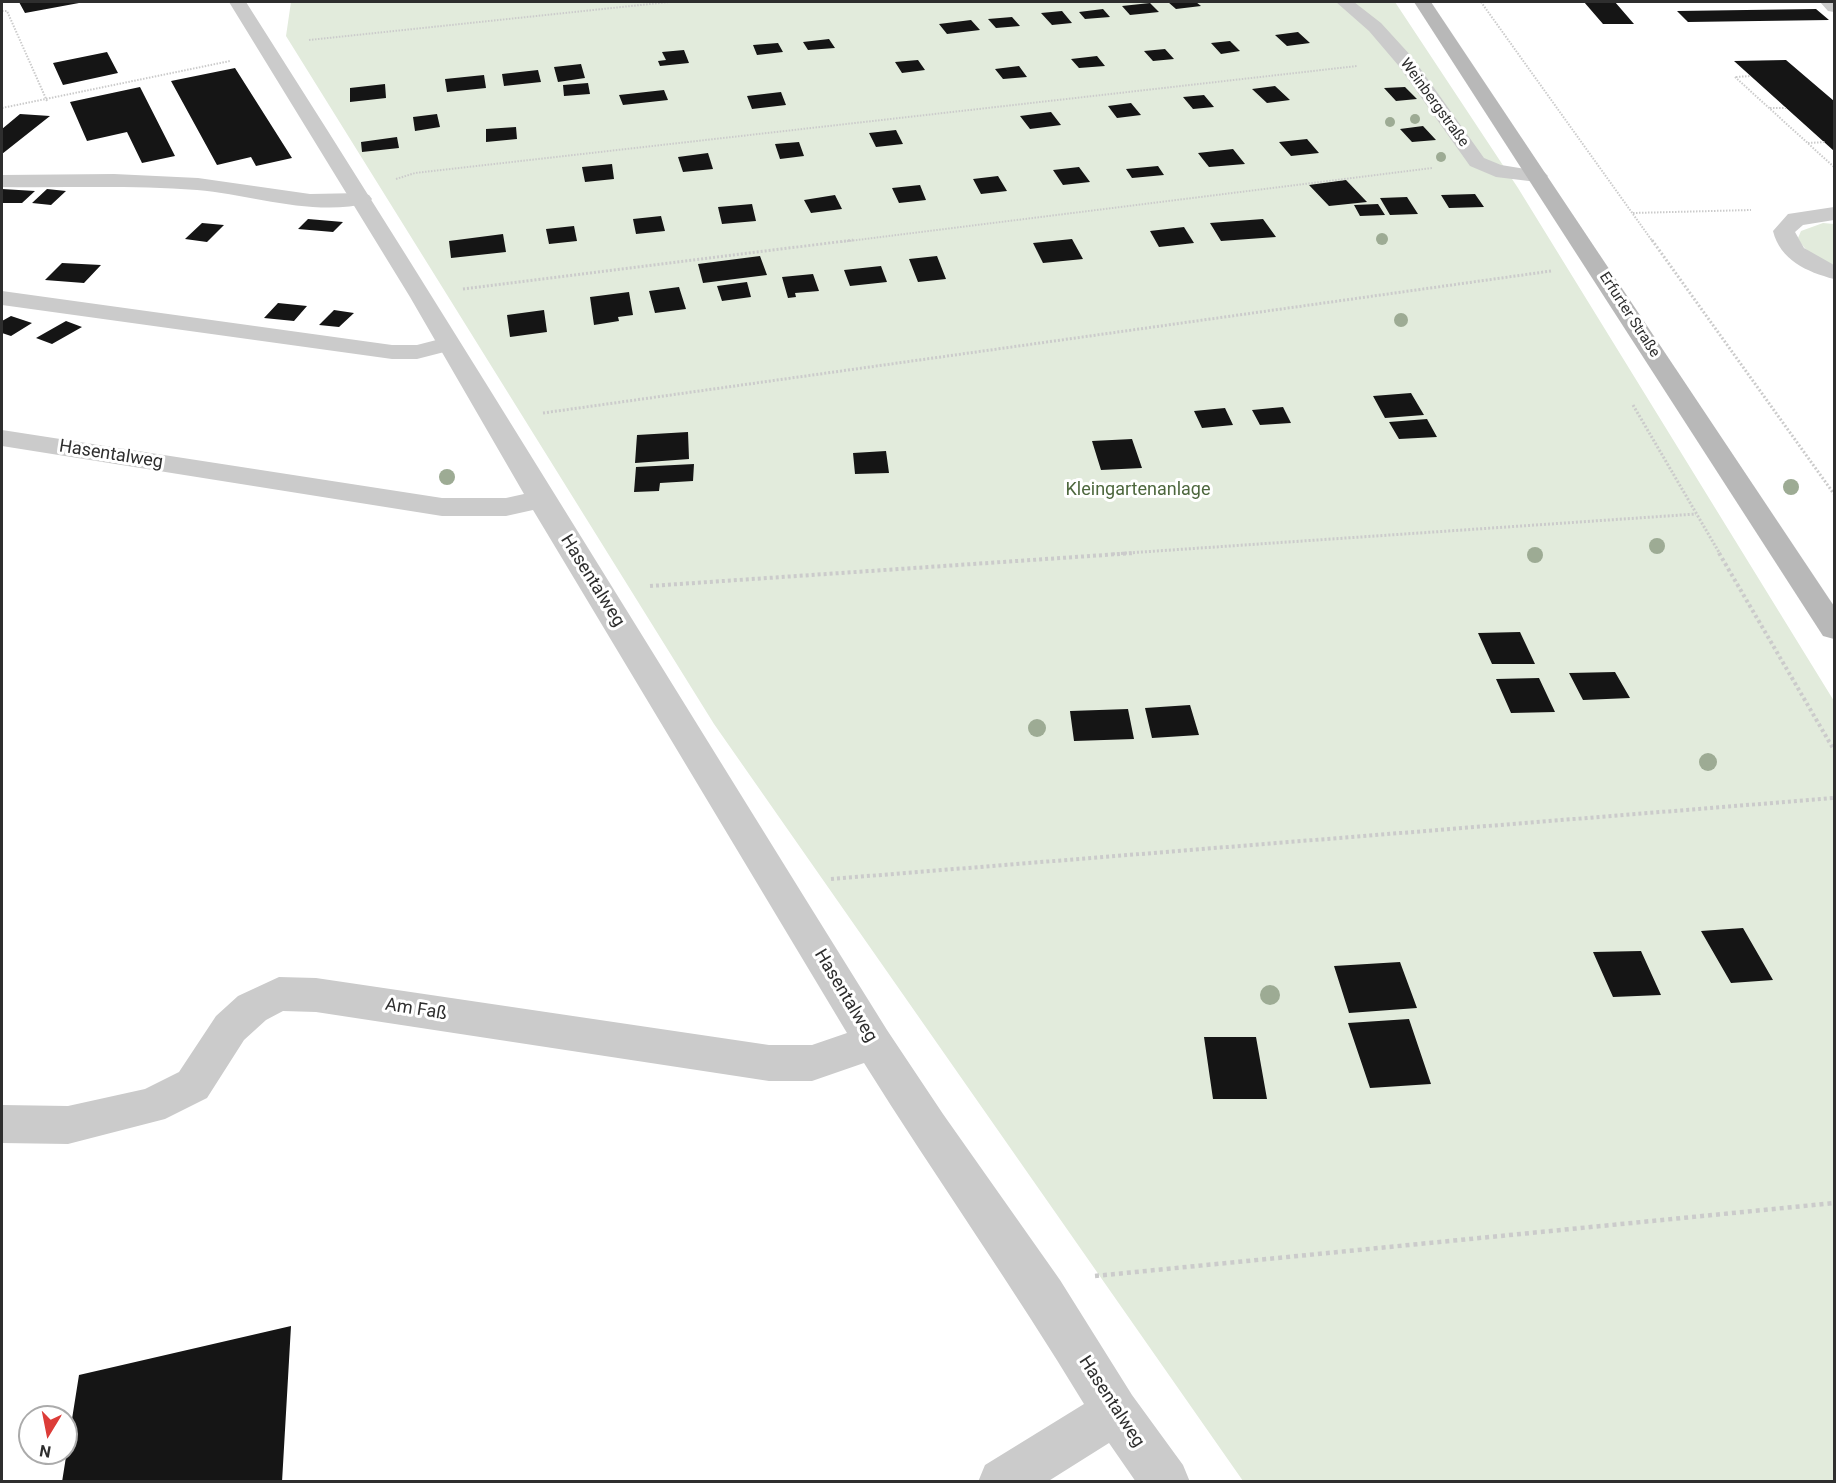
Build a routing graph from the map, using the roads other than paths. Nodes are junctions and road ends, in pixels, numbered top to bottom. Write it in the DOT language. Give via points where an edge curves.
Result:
graph roads {
  1 [pos="237,2"];
  2 [pos="1344,2"];
  3 [pos="1424,2"];
  4 [pos="1828,2"];
  5 [pos="1834,7"];
  6 [pos="1537,176"];
  7 [pos="2,181"];
  8 [pos="359,195"];
  9 [pos="1834,214"];
  10 [pos="1834,272"];
  11 [pos="2,298"];
  12 [pos="448,344"];
  13 [pos="2,438"];
  14 [pos="541,499"];
  15 [pos="1834,629"];
  16 [pos="873,1042"];
  17 [pos="2,1124"];
  18 [pos="1115,1412"];
  19 [pos="1002,1482"];
  20 [pos="1166,1482"];
  1 -- 8 [label="street, Hasentalweg"];
  2 -- 6 [label="street, Weinbergstraße" via="1375,27 1405,61 1477,162 1496,171"];
  3 -- 6 [label="main road, Erfurter Straße"];
  4 -- 5 [label="street"];
  6 -- 15 [label="main road, Erfurter Straße"];
  7 -- 8 [label="lane" via="132,180 227,187 309,202 338,203"];
  8 -- 12 [label="street, Hasentalweg"];
  9 -- 10 [label="street" via="1808,215 1788,224 1784,231 1785,239 1800,256"];
  11 -- 12 [label="lane" via="392,352 417,352"];
  12 -- 14 [label="street, Hasentalweg"];
  13 -- 14 [label="street, Hasentalweg" via="442,507 506,507"];
  14 -- 16 [label="street, Hasentalweg"];
  16 -- 17 [label="street, Am Faß" via="812,1063 769,1063 316,995 279,994 252,1008 230,1028 193,1085 152,1106 68,1125"];
  16 -- 18 [label="street, Hasentalweg" via="1044,1296"];
  18 -- 19 [label="street"];
  18 -- 20 [label="street, Hasentalweg"];
}
